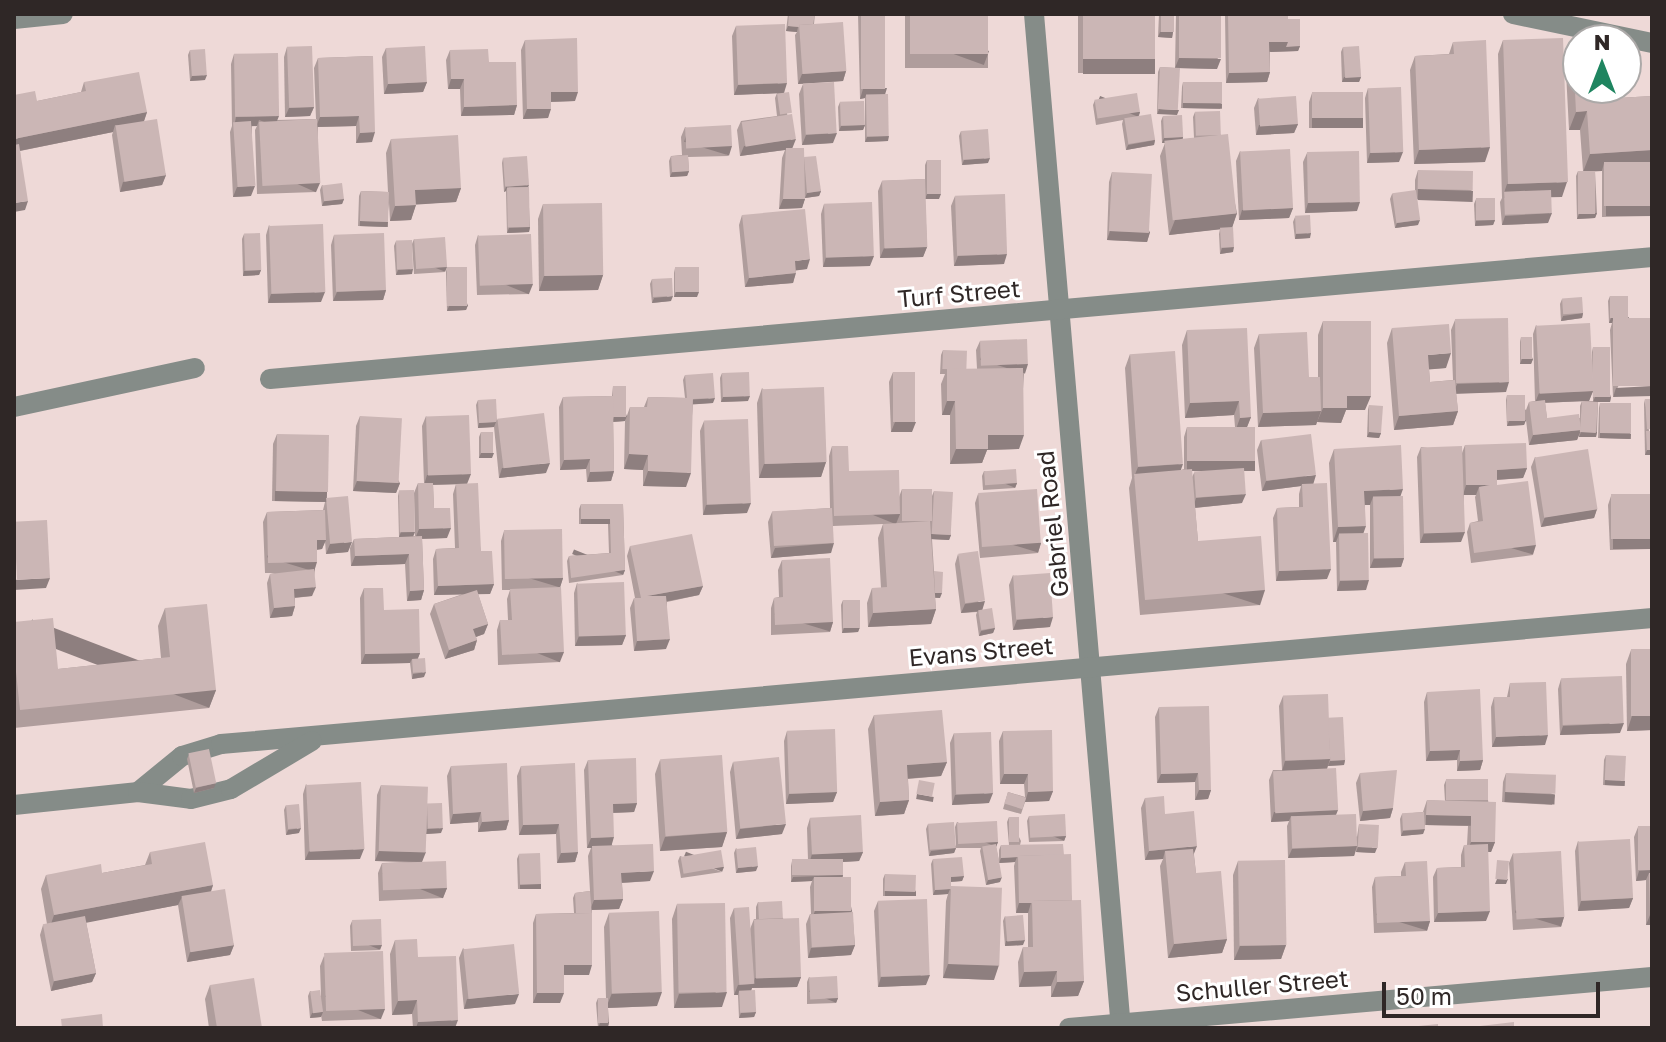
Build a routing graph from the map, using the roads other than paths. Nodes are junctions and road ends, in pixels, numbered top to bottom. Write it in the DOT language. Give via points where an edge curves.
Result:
graph roads {
  1 [pos="63,14"];
  2 [pos="1034,14"];
  3 [pos="1513,14"];
  4 [pos="14,19"];
  5 [pos="1652,43"];
  6 [pos="1652,257"];
  7 [pos="1057,310"];
  8 [pos="195,368"];
  9 [pos="270,379"];
  10 [pos="14,407"];
  11 [pos="1652,618"];
  12 [pos="1093,667"];
  13 [pos="315,739"];
  14 [pos="138,792"];
  15 [pos="14,805"];
  16 [pos="1652,977"];
  17 [pos="1121,1026"];
  18 [pos="1069,1028"];
  1 -- 4 [label="street"];
  2 -- 7 [label="street, Gabriel Road"];
  3 -- 5 [label="street"];
  6 -- 7 [label="street, Turf Street"];
  7 -- 9 [label="street, Turf Street"];
  7 -- 12 [label="street, Gabriel Road"];
  8 -- 10 [label="street"];
  11 -- 12 [label="street, Evans Street"];
  12 -- 13 [label="street, Evans Street"];
  12 -- 17 [label="street, Gabriel Road"];
  13 -- 14 [label="street, Evans Street" via="221,744 191,751"];
  13 -- 14 [label="street" via="231,789 191,799"];
  14 -- 15 [label="street"];
  16 -- 17 [label="street, Schuller Street"];
  17 -- 18 [label="street, Schuller Street"];
}
